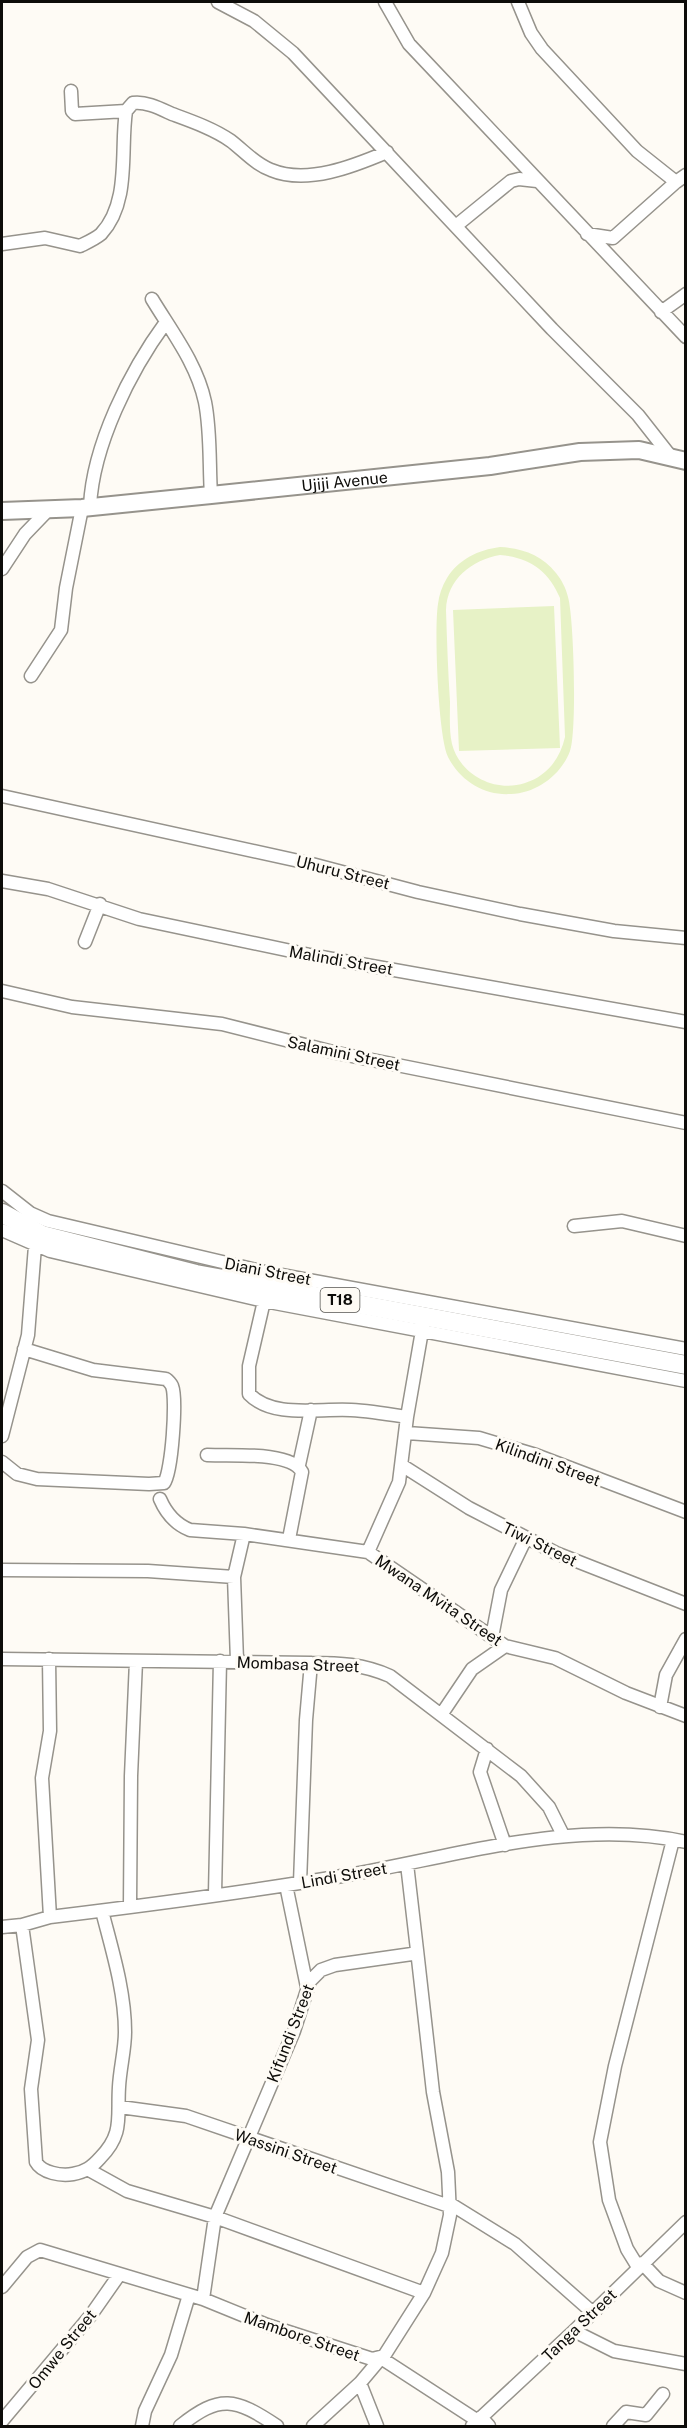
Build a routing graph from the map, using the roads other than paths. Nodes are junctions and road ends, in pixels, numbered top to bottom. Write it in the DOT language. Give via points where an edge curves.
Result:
graph roads {
  1 [pos="218,2"];
  2 [pos="385,2"];
  3 [pos="518,2"];
  4 [pos="70,92"];
  5 [pos="126,111"];
  6 [pos="387,152"];
  7 [pos="512,155"];
  8 [pos="681,178"];
  9 [pos="511,181"];
  10 [pos="537,181"];
  11 [pos="457,225"];
  12 [pos="586,234"];
  13 [pos="2,244"];
  14 [pos="686,294"];
  15 [pos="152,299"];
  16 [pos="661,312"];
  17 [pos="166,322"];
  18 [pos="686,337"];
  19 [pos="678,459"];
  20 [pos="211,495"];
  21 [pos="86,507"];
  22 [pos="50,508"];
  23 [pos="2,511"];
  24 [pos="2,569"];
  25 [pos="31,676"];
  26 [pos="2,796"];
  27 [pos="2,880"];
  28 [pos="100,904"];
  29 [pos="686,938"];
  30 [pos="85,942"];
  31 [pos="2,991"];
  32 [pos="686,1022"];
  33 [pos="686,1123"];
  34 [pos="2,1191"];
  35 [pos="2,1213"];
  36 [pos="574,1226"];
  37 [pos="2,1230"];
  38 [pos="686,1236"];
  39 [pos="39,1243"];
  40 [pos="264,1300"];
  41 [pos="424,1324"];
  42 [pos="24,1349"];
  43 [pos="685,1349"];
  44 [pos="686,1365"];
  45 [pos="686,1381"];
  46 [pos="311,1410"];
  47 [pos="406,1416"];
  48 [pos="407,1432"];
  49 [pos="2,1436"];
  50 [pos="207,1455"];
  51 [pos="2,1464"];
  52 [pos="299,1465"];
  53 [pos="403,1466"];
  54 [pos="160,1499"];
  55 [pos="686,1512"];
  56 [pos="244,1534"];
  57 [pos="526,1538"];
  58 [pos="289,1539"];
  59 [pos="368,1552"];
  60 [pos="2,1569"];
  61 [pos="234,1577"];
  62 [pos="686,1604"];
  63 [pos="492,1637"];
  64 [pos="686,1639"];
  65 [pos="505,1646"];
  66 [pos="2,1659"];
  67 [pos="49,1659"];
  68 [pos="136,1660"];
  69 [pos="220,1661"];
  70 [pos="237,1661"];
  71 [pos="311,1663"];
  72 [pos="660,1707"];
  73 [pos="441,1714"];
  74 [pos="686,1716"];
  75 [pos="487,1749"];
  76 [pos="562,1835"];
  77 [pos="679,1841"];
  78 [pos="505,1845"];
  79 [pos="407,1864"];
  80 [pos="300,1883"];
  81 [pos="286,1884"];
  82 [pos="215,1894"];
  83 [pos="130,1906"];
  84 [pos="102,1911"];
  85 [pos="50,1917"];
  86 [pos="22,1925"];
  87 [pos="2,1927"];
  88 [pos="417,1950"];
  89 [pos="307,1987"];
  90 [pos="120,2107"];
  91 [pos="248,2138"];
  92 [pos="89,2170"];
  93 [pos="449,2205"];
  94 [pos="215,2217"];
  95 [pos="686,2222"];
  96 [pos="640,2265"];
  97 [pos="119,2276"];
  98 [pos="2,2287"];
  99 [pos="424,2293"];
  100 [pos="686,2293"];
  101 [pos="189,2295"];
  102 [pos="203,2299"];
  103 [pos="592,2312"];
  104 [pos="574,2331"];
  105 [pos="381,2358"];
  106 [pos="686,2364"];
  107 [pos="360,2383"];
  108 [pos="663,2394"];
  109 [pos="7,2421"];
  110 [pos="480,2423"];
  111 [pos="141,2427"];
  112 [pos="180,2427"];
  113 [pos="277,2427"];
  114 [pos="313,2427"];
  115 [pos="377,2427"];
  116 [pos="613,2427"];
  1 -- 6 [label="street" via="254,21 293,53"];
  2 -- 7 [label="street" via="409,44"];
  3 -- 8 [label="street" via="531,33 560,69 637,151"];
  4 -- 5 [label="street" via="75,114"];
  5 -- 6 [label="street" via="130,104 139,102 187,119 229,140 265,167 287,174 330,171"];
  5 -- 13 [label="street" via="125,156 119,189 115,207 100,235 75,246 45,238"];
  6 -- 11 [label="street"];
  7 -- 9 [label="street"];
  7 -- 10 [label="street"];
  8 -- 12 [label="street" via="613,238"];
  9 -- 10 [label="street"];
  9 -- 11 [label="street"];
  10 -- 12 [label="street"];
  11 -- 19 [label="street"];
  12 -- 16 [label="street"];
  14 -- 16 [label="street"];
  15 -- 17 [label="street"];
  16 -- 18 [label="street"];
  17 -- 20 [label="street" via="188,357 205,404"];
  17 -- 21 [label="street" via="147,348 121,400"];
  19 -- 20 [label="main road, Ujiji Avenue" via="639,450 580,452 490,466"];
  20 -- 21 [label="main road, Ujiji Avenue"];
  21 -- 22 [label="main road, Ujiji Avenue"];
  21 -- 25 [label="street" via="66,588 61,630"];
  22 -- 23 [label="main road, Ujiji Avenue"];
  22 -- 24 [label="street" via="25,534"];
  26 -- 29 [label="street, Uhuru Street" via="520,914 614,931"];
  27 -- 28 [label="street, Malindi Street"];
  28 -- 30 [label="street"];
  28 -- 32 [label="street, Malindi Street" via="139,919 310,955"];
  31 -- 33 [label="street, Salamini Street" via="72,1007 222,1023 337,1053"];
  34 -- 43 [label="street, Diani Street" via="30,1213 48,1221 195,1257"];
  35 -- 39 [label="main road, T18"];
  36 -- 38 [label="street" via="622,1221"];
  37 -- 39 [label="street"];
  39 -- 40 [label="street"];
  39 -- 41 [label="main road, T18"];
  39 -- 42 [label="street"];
  40 -- 41 [label="street"];
  40 -- 46 [label="street" via="249,1366 249,1394 257,1402 272,1407"];
  41 -- 44 [label="main road, T18"];
  41 -- 45 [label="street"];
  41 -- 47 [label="street"];
  42 -- 49 [label="street"];
  42 -- 51 [label="street" via="93,1370 166,1378 173,1394 168,1478 164,1483 149,1484 69,1482 17,1474"];
  46 -- 47 [label="street"];
  46 -- 52 [label="street"];
  47 -- 48 [label="street"];
  48 -- 53 [label="street"];
  48 -- 55 [label="street, Kilindini Street" via="488,1440"];
  50 -- 52 [label="street" via="262,1457"];
  52 -- 58 [label="street" via="302,1472"];
  53 -- 57 [label="street, Tiwi Street"];
  53 -- 59 [label="street"];
  54 -- 56 [label="street, Mwana Mvita Street" via="165,1512 182,1527 197,1532"];
  56 -- 58 [label="street, Mwana Mvita Street"];
  56 -- 61 [label="street"];
  57 -- 62 [label="street, Tiwi Street" via="580,1565"];
  57 -- 63 [label="street" via="501,1590"];
  58 -- 59 [label="street, Mwana Mvita Street"];
  59 -- 63 [label="street, Mwana Mvita Street"];
  60 -- 61 [label="street" via="148,1571"];
  61 -- 70 [label="street"];
  63 -- 65 [label="street, Mwana Mvita Street"];
  64 -- 72 [label="street" via="666,1675"];
  65 -- 72 [label="street, Mwana Mvita Street" via="555,1658"];
  65 -- 73 [label="street" via="472,1669"];
  66 -- 67 [label="street, Mombasa Street"];
  67 -- 68 [label="street, Mombasa Street"];
  67 -- 85 [label="street" via="50,1731 42,1778"];
  68 -- 69 [label="street, Mombasa Street"];
  68 -- 83 [label="street"];
  69 -- 70 [label="street, Mombasa Street"];
  69 -- 82 [label="street"];
  70 -- 71 [label="street, Mombasa Street"];
  71 -- 73 [label="street, Mombasa Street" via="373,1668"];
  71 -- 80 [label="street"];
  72 -- 74 [label="street, Mwana Mvita Street"];
  73 -- 75 [label="street, Mombasa Street"];
  75 -- 76 [label="street, Mombasa Street" via="537,1792"];
  75 -- 78 [label="street" via="480,1772"];
  76 -- 77 [label="street, Lindi Street"];
  76 -- 78 [label="street, Lindi Street"];
  77 -- 96 [label="street" via="615,2066 600,2142 609,2200 627,2249"];
  78 -- 79 [label="street, Lindi Street"];
  79 -- 80 [label="street, Lindi Street"];
  79 -- 88 [label="street"];
  80 -- 81 [label="street, Lindi Street"];
  81 -- 82 [label="street, Lindi Street"];
  81 -- 89 [label="street"];
  82 -- 83 [label="street, Lindi Street"];
  83 -- 84 [label="street, Lindi Street"];
  84 -- 85 [label="street, Lindi Street"];
  84 -- 90 [label="street" via="121,1989 125,2032"];
  85 -- 86 [label="street, Lindi Street"];
  86 -- 87 [label="street, Lindi Street"];
  86 -- 92 [label="street" via="38,2040 31,2089 36,2162 51,2172 72,2174"];
  88 -- 89 [label="street, Kifundi Street" via="412,1954 334,1965 321,1970"];
  88 -- 93 [label="street, Mambore Street" via="433,2092 448,2172"];
  89 -- 91 [label="street, Kifundi Street" via="294,2031"];
  90 -- 91 [label="street, Wassini Street" via="186,2116"];
  90 -- 92 [label="street" via="115,2141"];
  91 -- 93 [label="street, Wassini Street"];
  91 -- 94 [label="street, Kifundi Street"];
  92 -- 94 [label="street" via="127,2192"];
  93 -- 99 [label="street, Mambore Street" via="449,2227 442,2253"];
  93 -- 103 [label="street, Wassini Street" via="514,2244"];
  94 -- 99 [label="street"];
  94 -- 102 [label="street, Kifundi Street"];
  95 -- 96 [label="street, Tanga Street"];
  96 -- 100 [label="street" via="659,2281"];
  96 -- 103 [label="street, Tanga Street"];
  97 -- 98 [label="street, Mambore Street" via="37,2250"];
  97 -- 101 [label="street, Mambore Street"];
  97 -- 109 [label="street, Omwe Street"];
  99 -- 105 [label="street, Mambore Street"];
  101 -- 102 [label="street, Mambore Street"];
  101 -- 111 [label="street" via="171,2355"];
  102 -- 105 [label="street, Mambore Street" via="267,2325 372,2359"];
  103 -- 104 [label="street, Tanga Street"];
  104 -- 106 [label="street" via="596,2344 631,2356"];
  104 -- 110 [label="street, Tanga Street"];
  105 -- 107 [label="street"];
  105 -- 110 [label="street"];
  107 -- 114 [label="street"];
  107 -- 115 [label="street"];
  108 -- 116 [label="street" via="646,2415 626,2412"];
  112 -- 113 [label="street" via="198,2412 223,2403 246,2409"];
}
